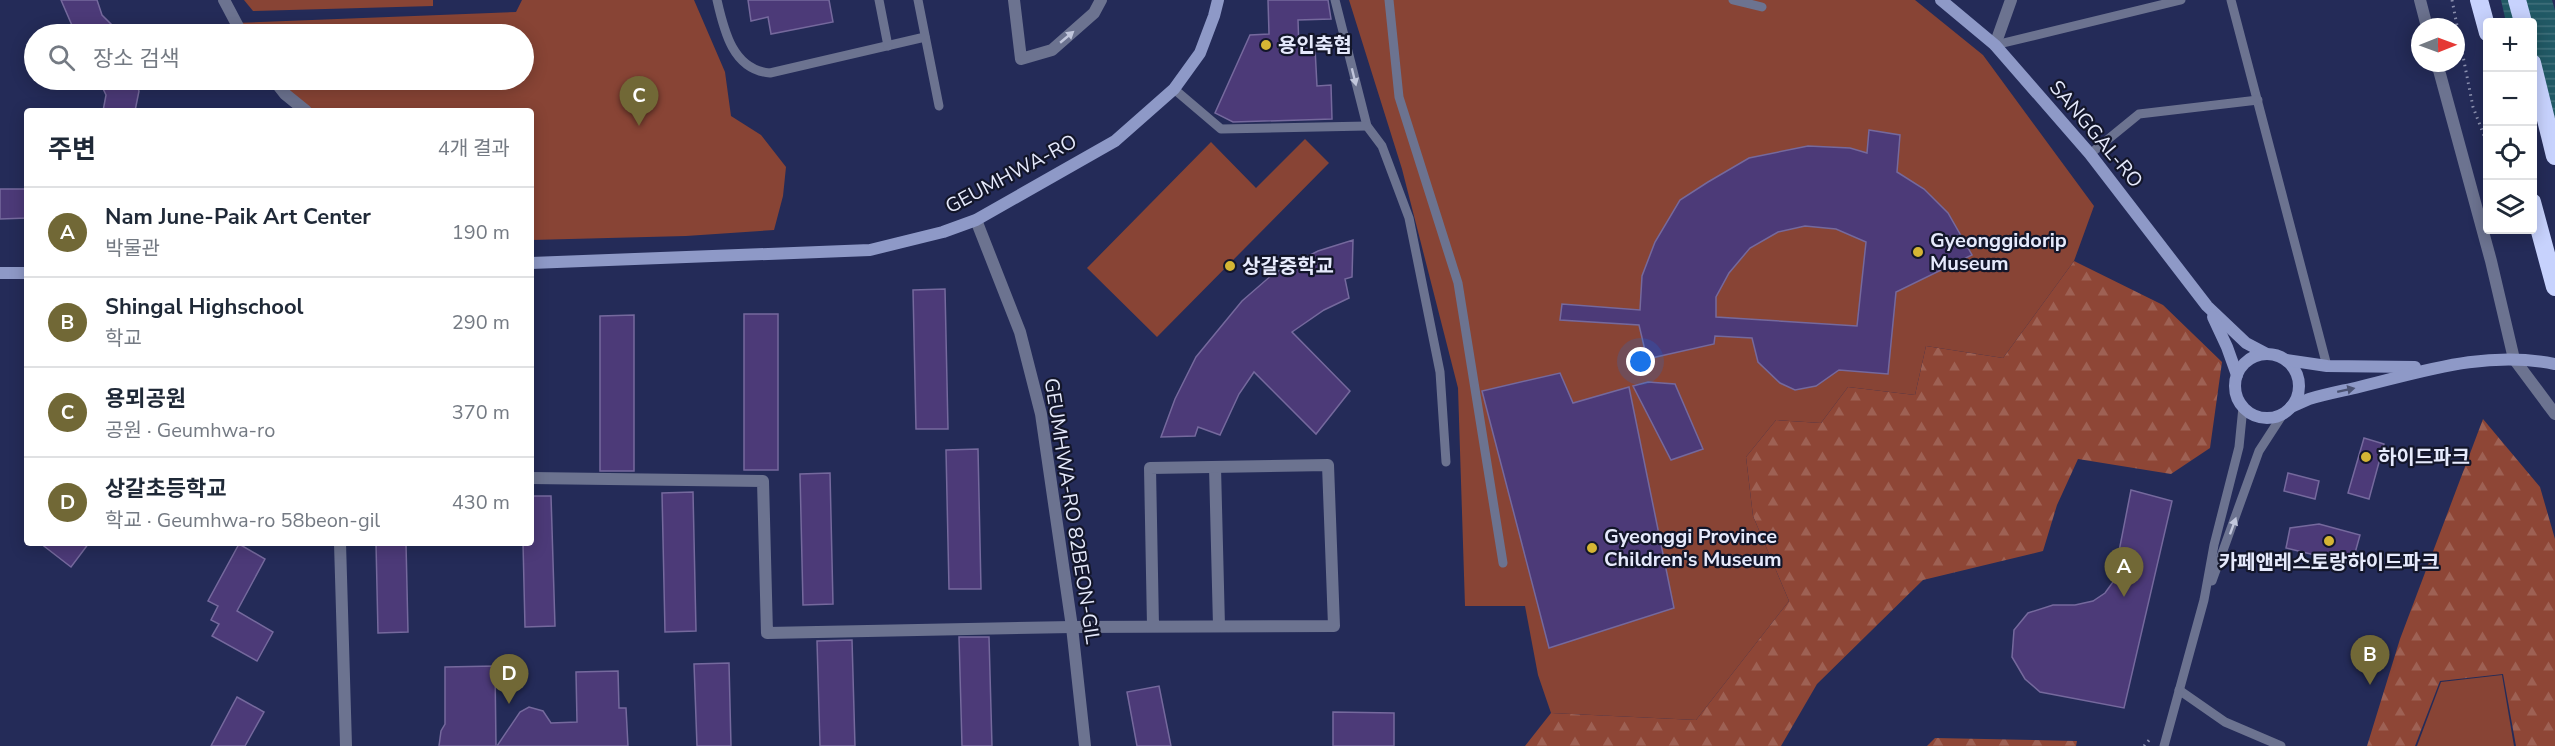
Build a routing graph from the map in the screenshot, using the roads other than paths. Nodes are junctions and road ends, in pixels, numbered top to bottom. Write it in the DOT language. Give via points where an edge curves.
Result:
graph roads {
  1 [pos="224,0"];
  2 [pos="717,0"];
  3 [pos="879,0"];
  4 [pos="918,0"];
  5 [pos="1014,0"];
  6 [pos="1101,0"];
  7 [pos="1218,0"];
  8 [pos="1335,0"];
  9 [pos="1389,0"];
  10 [pos="1733,0"];
  11 [pos="1941,0"];
  12 [pos="2011,0"];
  13 [pos="2181,0"];
  14 [pos="2231,0"];
  15 [pos="2420,0"];
  16 [pos="2479,0"];
  17 [pos="2517,0"];
  18 [pos="1762,7"];
  19 [pos="2425,18"];
  20 [pos="2483,18"];
  21 [pos="2522,18"];
  22 [pos="237,24"];
  23 [pos="925,37"];
  24 [pos="1995,45"];
  25 [pos="888,46"];
  26 [pos="2439,72"];
  27 [pos="2534,72"];
  28 [pos="1174,89"];
  29 [pos="282,90"];
  30 [pos="2258,100"];
  31 [pos="939,106"];
  32 [pos="302,108"];
  33 [pos="1367,126"];
  34 [pos="2090,154"];
  35 [pos="2555,156"];
  36 [pos="976,220"];
  37 [pos="2537,220"];
  38 [pos="534,262"];
  39 [pos="0,273"];
  40 [pos="24,273"];
  41 [pos="2555,287"];
  42 [pos="2207,306"];
  43 [pos="2265,353"];
  44 [pos="2514,359"];
  45 [pos="2286,360"];
  46 [pos="2555,364"];
  47 [pos="2327,366"];
  48 [pos="2428,368"];
  49 [pos="2236,375"];
  50 [pos="2243,406"];
  51 [pos="2287,411"];
  52 [pos="2555,414"];
  53 [pos="1446,462"];
  54 [pos="1215,467"];
  55 [pos="534,477"];
  56 [pos="340,546"];
  57 [pos="1503,563"];
  58 [pos="2204,600"];
  59 [pos="1219,626"];
  60 [pos="1072,627"];
  61 [pos="1153,627"];
  62 [pos="2179,690"];
  63 [pos="1084,731"];
  64 [pos="346,746"];
  65 [pos="1077,746"];
  66 [pos="1085,746"];
  67 [pos="2164,746"];
  68 [pos="2282,746"];
  1 -- 22 [label="street"];
  2 -- 25 [label="lane" via="723,27 741,62 761,73"];
  3 -- 25 [label="lane"];
  4 -- 23 [label="lane"];
  5 -- 6 [label="street, one-way" via="1021,59 1052,50 1094,13"];
  7 -- 28 [label="street, GEUMHWA-RO" via="1200,53"];
  8 -- 33 [label="lane, one-way"];
  9 -- 57 [label="lane" via="1399,97 1458,283"];
  10 -- 18 [label="lane"];
  11 -- 24 [label="street, SANGGAL-RO"];
  12 -- 24 [label="street"];
  13 -- 24 [label="lane"];
  14 -- 30 [label="lane"];
  15 -- 19 [label="street"];
  16 -- 20 [label="highway"];
  17 -- 21 [label="highway"];
  23 -- 25 [label="lane"];
  23 -- 31 [label="lane"];
  24 -- 34 [label="street, SANGGAL-RO"];
  26 -- 44 [label="street"];
  27 -- 35 [label="highway"];
  28 -- 33 [label="lane" via="1221,129"];
  28 -- 36 [label="street, GEUMHWA-RO" via="1115,141"];
  29 -- 32 [label="street"];
  30 -- 34 [label="lane" via="2139,114"];
  30 -- 47 [label="lane"];
  33 -- 53 [label="lane" via="1382,146 1409,218 1440,372"];
  34 -- 42 [label="street, SANGGAL-RO"];
  36 -- 38 [label="street, GEUMHWA-RO" via="870,250"];
  36 -- 60 [label="street, GEUMHWA-RO 82BEON-GIL" via="1020,332 1041,414"];
  37 -- 41 [label="highway"];
  39 -- 40 [label="street"];
  42 -- 43 [label="street, SANGGAL-RO" via="2246,343"];
  42 -- 49 [label="street, SANGGAL-RO" via="2228,347"];
  43 -- 45 [label="street"];
  43 -- 49 [label="street" via="2251,358"];
  44 -- 46 [label="street"];
  44 -- 48 [label="street"];
  44 -- 52 [label="street"];
  45 -- 47 [label="street"];
  45 -- 51 [label="street" via="2294,367 2299,382 2298,393"];
  47 -- 48 [label="street"];
  51 -- 48 [label="street, one-way" via="2309,399"];
  49 -- 50 [label="street" via="2235,389"];
  50 -- 51 [label="street" via="2264,418"];
  50 -- 58 [label="lane" via="2239,447"];
  58 -- 51 [label="lane, one-way" via="2259,451"];
  54 -- 59 [label="street"];
  54 -- 59 [label="street" via="1328,465 1334,626"];
  54 -- 61 [label="street" via="1150,468"];
  55 -- 60 [label="street" via="763,481 767,633"];
  56 -- 64 [label="street"];
  58 -- 62 [label="lane"];
  59 -- 61 [label="street"];
  60 -- 61 [label="street"];
  60 -- 63 [label="street, GEUMHWA-RO 82BEON-GIL"];
  62 -- 67 [label="lane"];
  62 -- 68 [label="lane" via="2225,722"];
  63 -- 65 [label="lane"];
  63 -- 66 [label="street, GEUMHWA-RO 82BEON-GIL"];
}
